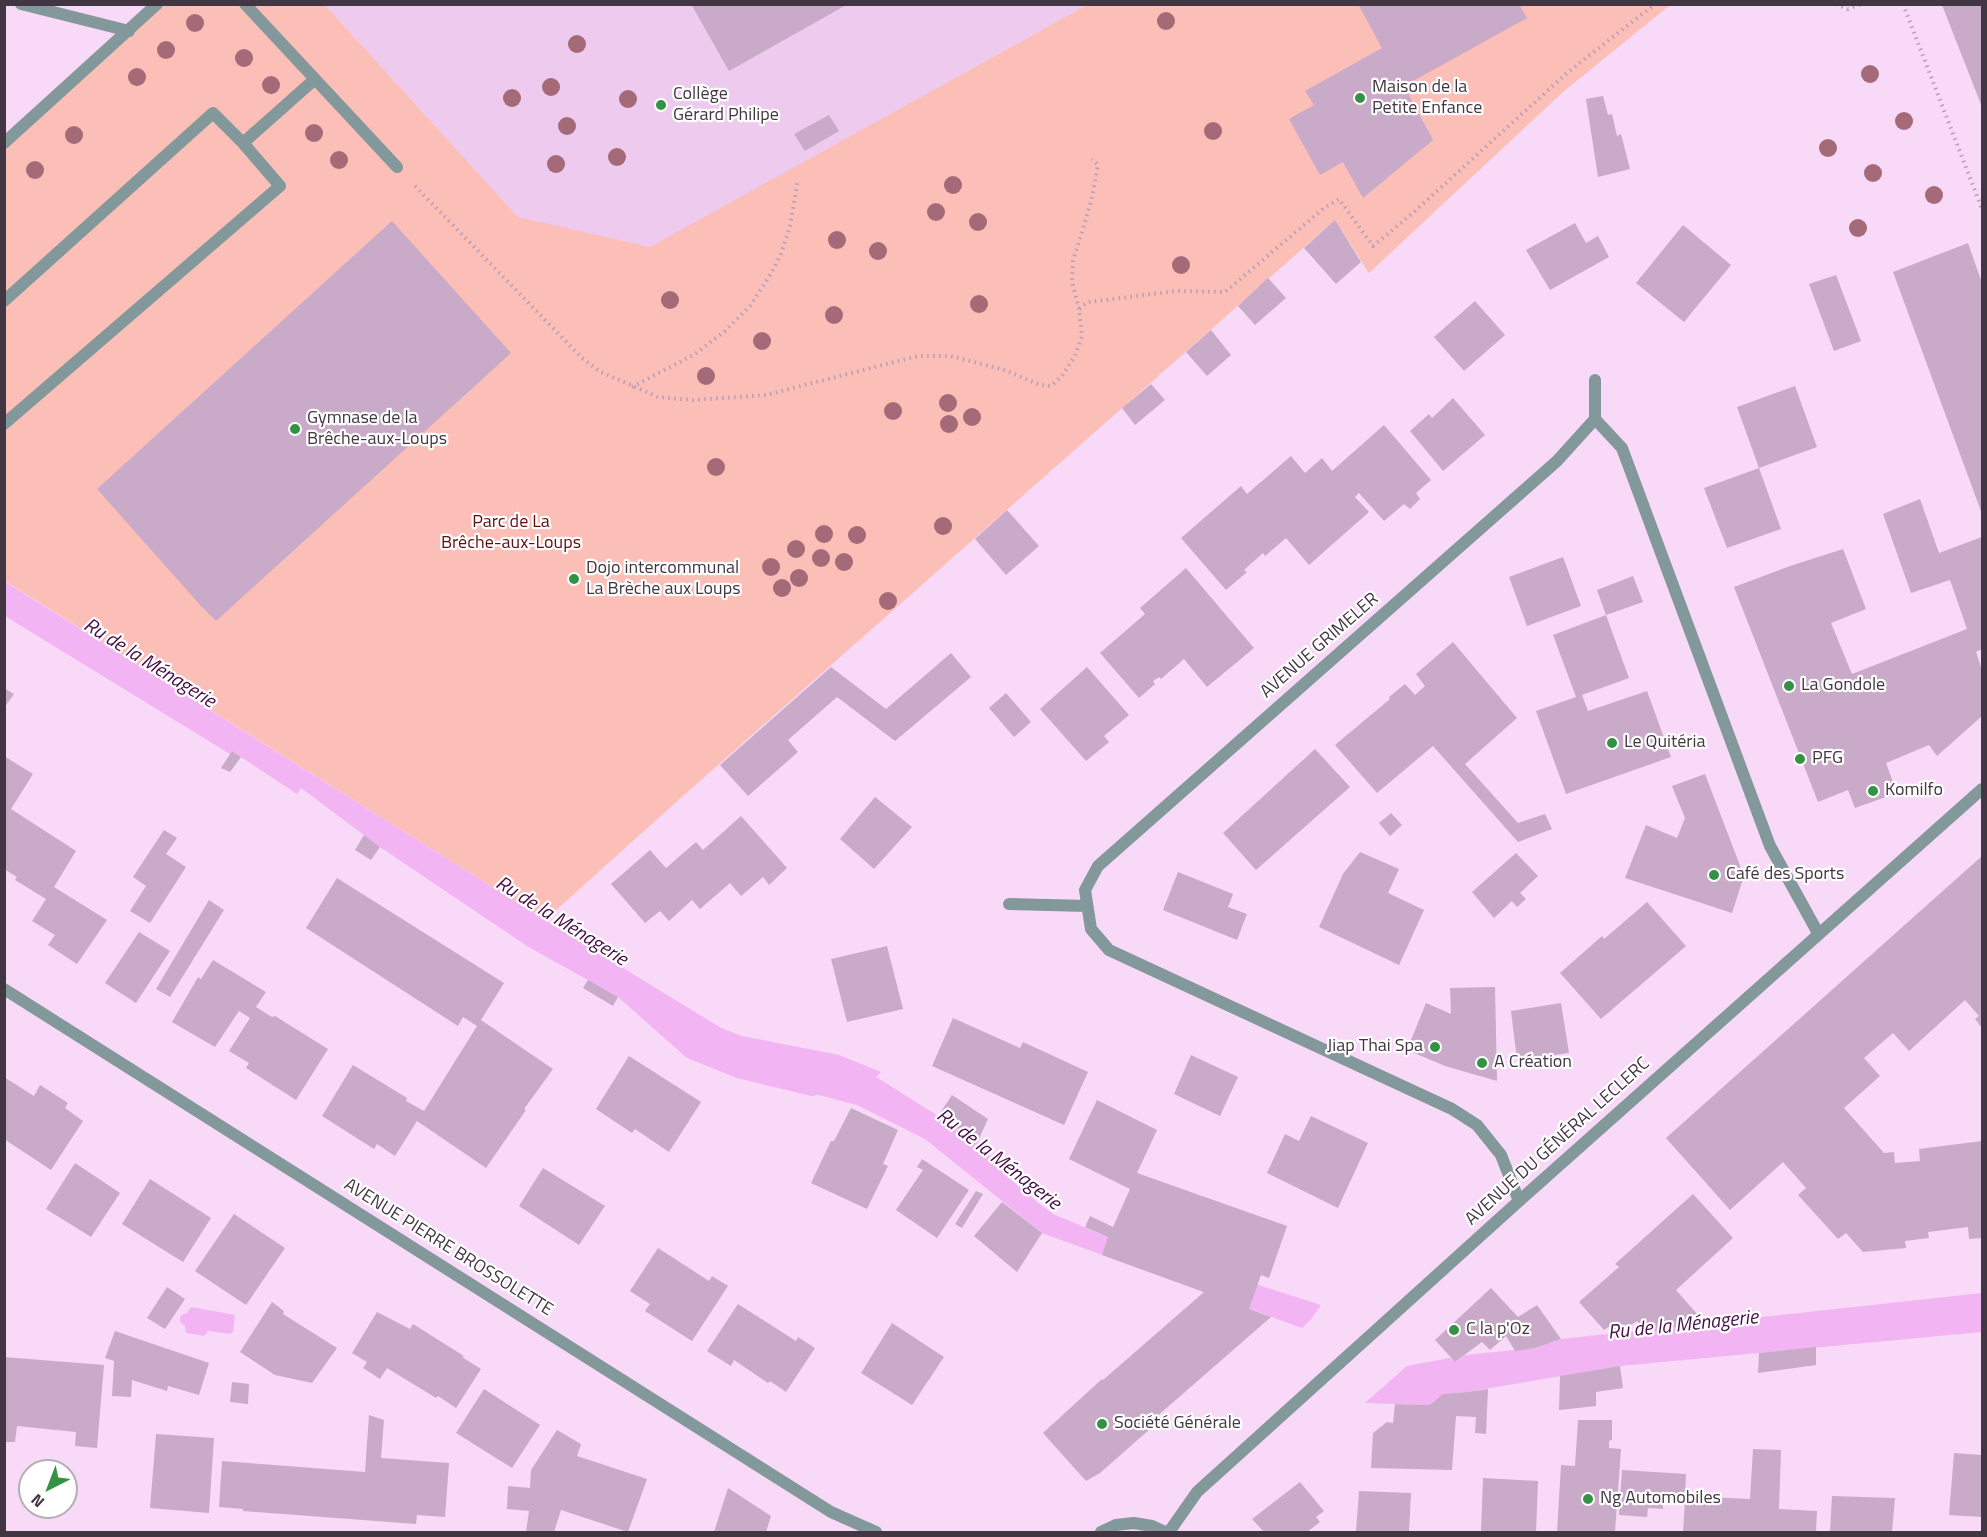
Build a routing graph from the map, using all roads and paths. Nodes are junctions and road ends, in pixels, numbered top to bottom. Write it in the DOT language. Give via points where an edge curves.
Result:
graph roads {
  1 [pos="21,4"];
  2 [pos="157,4"];
  3 [pos="245,4"];
  4 [pos="1654,4"];
  5 [pos="1836,4"];
  6 [pos="1861,4"];
  7 [pos="1903,4"];
  8 [pos="129,31"];
  9 [pos="315,79"];
  10 [pos="4,143"];
  11 [pos="243,143"];
  12 [pos="1092,159"];
  13 [pos="397,166"];
  14 [pos="798,179"];
  15 [pos="1983,209"];
  16 [pos="4,301"];
  17 [pos="1079,309"];
  18 [pos="1595,380"];
  19 [pos="632,387"];
  20 [pos="1595,419"];
  21 [pos="4,424"];
  22 [pos="1983,789"];
  23 [pos="1009,904"];
  24 [pos="1087,906"];
  25 [pos="1818,933"];
  26 [pos="4,989"];
  27 [pos="1518,1201"];
  28 [pos="831,1512"];
  29 [pos="856,1533"];
  30 [pos="876,1533"];
  31 [pos="1101,1533"];
  32 [pos="1167,1533"];
  1 -- 8 [label="street"];
  2 -- 8 [label="street"];
  3 -- 9 [label="street"];
  4 -- 17 [label="path" via="1568,72 1373,246 1340,199 1324,208 1225,292 1177,291 1088,303"];
  5 -- 6 [label="path" via="1848,9"];
  7 -- 15 [label="path"];
  8 -- 10 [label="street"];
  9 -- 11 [label="street"];
  9 -- 13 [label="street"];
  11 -- 16 [label="street" via="213,113"];
  11 -- 21 [label="street" via="280,186"];
  12 -- 17 [label="path" via="1098,165 1072,272"];
  13 -- 19 [label="path" via="582,358 599,372"];
  14 -- 19 [label="path" via="781,254 750,306 695,354"];
  17 -- 19 [label="path" via="1082,336 1062,376 1051,386 974,362 934,356 908,358 766,395 693,400 658,397"];
  18 -- 20 [label="street"];
  20 -- 24 [label="street, AVENUE GRIMELER" via="1557,461 1098,866 1085,890"];
  20 -- 25 [label="street" via="1622,448 1770,846"];
  22 -- 25 [label="street, AVENUE DU GÉNÉRAL LECLERC"];
  23 -- 24 [label="street"];
  24 -- 27 [label="street, AVENUE GRIMELER" via="1091,929 1109,950 1452,1109 1477,1125 1501,1155"];
  25 -- 27 [label="street, AVENUE DU GÉNÉRAL LECLERC"];
  26 -- 28 [label="street, AVENUE PIERRE BROSSOLETTE"];
  27 -- 32 [label="street, AVENUE DU GÉNÉRAL LECLERC" via="1197,1492"];
  28 -- 29 [label="street"];
  28 -- 30 [label="street, AVENUE PIERRE BROSSOLETTE"];
  31 -- 32 [label="street" via="1116,1525 1134,1523"];
}
